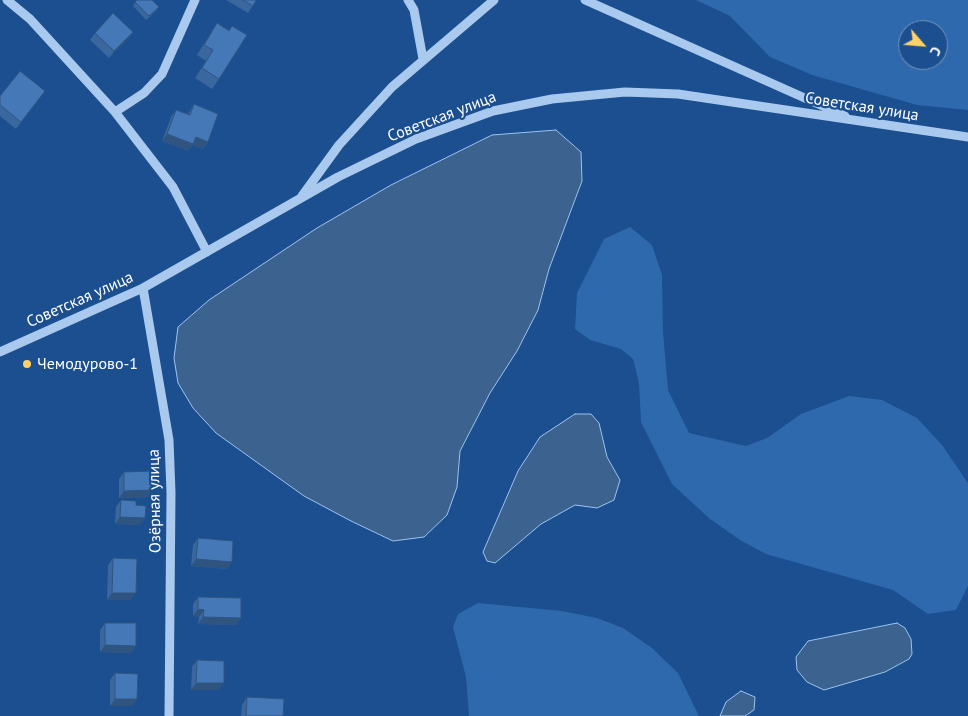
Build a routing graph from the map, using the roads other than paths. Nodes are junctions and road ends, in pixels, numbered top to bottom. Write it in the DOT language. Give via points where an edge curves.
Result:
graph roads {
  1 [pos="7,0"];
  2 [pos="195,0"];
  3 [pos="408,0"];
  4 [pos="494,0"];
  5 [pos="585,0"];
  6 [pos="423,59"];
  7 [pos="114,112"];
  8 [pos="858,121"];
  9 [pos="968,137"];
  10 [pos="299,200"];
  11 [pos="207,252"];
  12 [pos="143,288"];
  13 [pos="0,352"];
  14 [pos="169,716"];
  1 -- 7 [label="street" via="30,19"];
  2 -- 7 [label="street" via="162,74 144,93"];
  3 -- 6 [label="street" via="414,10"];
  4 -- 6 [label="street"];
  5 -- 8 [label="street"];
  6 -- 10 [label="street" via="392,87 339,145"];
  7 -- 11 [label="street" via="173,187"];
  8 -- 9 [label="street, Советская улица"];
  8 -- 10 [label="street, Советская улица" via="678,94 625,92 552,99 493,111 416,139"];
  10 -- 11 [label="street, Советская улица"];
  11 -- 12 [label="street, Советская улица"];
  12 -- 13 [label="street, Советская улица"];
  12 -- 14 [label="street, Озёрная улица" via="169,440"];
}
